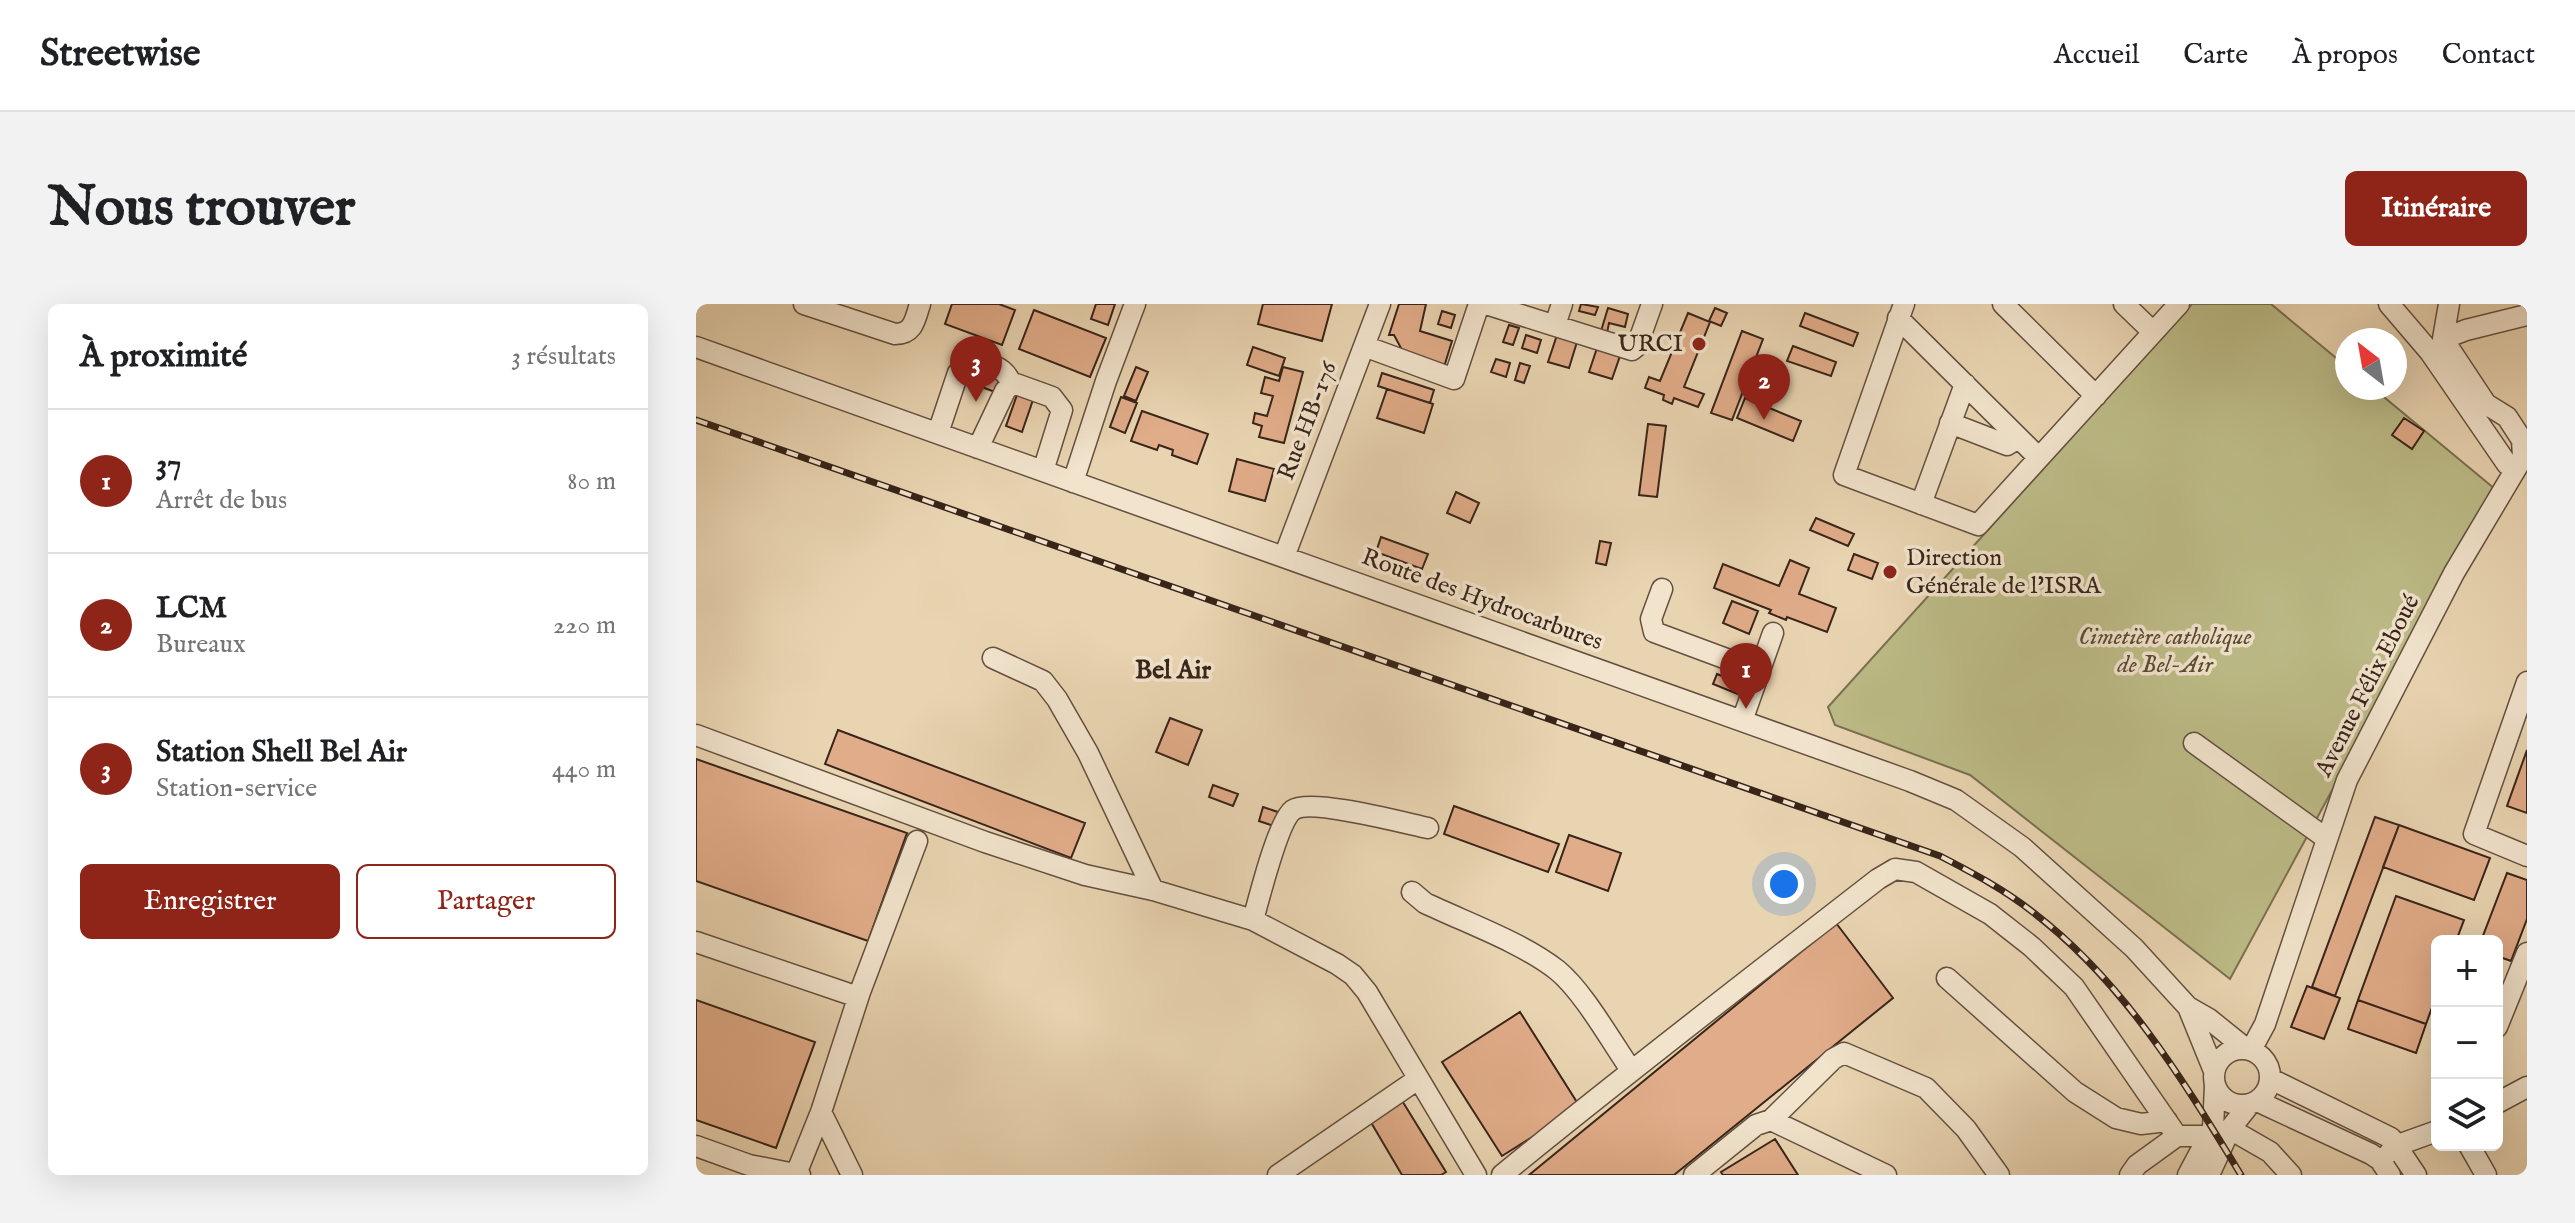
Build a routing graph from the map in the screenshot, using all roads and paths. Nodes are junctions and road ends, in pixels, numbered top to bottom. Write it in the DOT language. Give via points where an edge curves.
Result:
graph roads {
  1 [pos="804,304"];
  2 [pos="920,304"];
  3 [pos="1135,304"];
  4 [pos="1380,304"];
  5 [pos="1479,304"];
  6 [pos="1486,304"];
  7 [pos="1562,304"];
  8 [pos="1652,304"];
  9 [pos="2003,304"];
  10 [pos="2124,304"];
  11 [pos="2179,304"];
  12 [pos="2389,304"];
  13 [pos="2449,304"];
  14 [pos="1901,311"];
  15 [pos="2527,315"];
  16 [pos="1555,325"];
  17 [pos="2153,332"];
  18 [pos="2443,339"];
  19 [pos="1364,346"];
  20 [pos="696,347"];
  21 [pos="1011,384"];
  22 [pos="1965,384"];
  23 [pos="2096,396"];
  24 [pos="1950,423"];
  25 [pos="938,433"];
  26 [pos="2018,438"];
  27 [pos="978,448"];
  28 [pos="2039,458"];
  29 [pos="2516,469"];
  30 [pos="1043,471"];
  31 [pos="1073,482"];
  32 [pos="1921,504"];
  33 [pos="1284,557"];
  34 [pos="1662,589"];
  35 [pos="1773,633"];
  36 [pos="993,658"];
  37 [pos="1759,671"];
  38 [pos="2527,682"];
  39 [pos="1742,721"];
  40 [pos="696,735"];
  41 [pos="2194,743"];
  42 [pos="1428,828"];
  43 [pos="2327,839"];
  44 [pos="917,841"];
  45 [pos="2527,856"];
  46 [pos="1153,890"];
  47 [pos="1412,892"];
  48 [pos="1253,920"];
  49 [pos="696,942"];
  50 [pos="2527,953"];
  51 [pos="1947,978"];
  52 [pos="858,997"];
  53 [pos="2188,1007"];
  54 [pos="2503,1012"];
  55 [pos="2248,1049"];
  56 [pos="1631,1070"];
  57 [pos="1418,1079"];
  58 [pos="2215,1079"];
  59 [pos="2271,1079"];
  60 [pos="2527,1087"];
  61 [pos="2503,1100"];
  62 [pos="2253,1103"];
  63 [pos="821,1112"];
  64 [pos="1771,1120"];
  65 [pos="2172,1128"];
  66 [pos="2230,1129"];
  67 [pos="2431,1133"];
  68 [pos="2209,1136"];
  69 [pos="2398,1145"];
  70 [pos="696,1146"];
  71 [pos="2472,1151"];
  72 [pos="2385,1167"];
  73 [pos="755,1170"];
  74 [pos="798,1174"];
  75 [pos="852,1175"];
  76 [pos="1278,1175"];
  77 [pos="1476,1175"];
  78 [pos="1502,1175"];
  79 [pos="1694,1175"];
  80 [pos="1886,1175"];
  81 [pos="1999,1175"];
  82 [pos="2130,1175"];
  83 [pos="2188,1175"];
  84 [pos="2209,1175"];
  85 [pos="2291,1175"];
  86 [pos="2416,1175"];
  87 [pos="2486,1175"];
  1 -- 2 [label="street" via="895,334 912,328"];
  3 -- 31 [label="street"];
  4 -- 19 [label="street, Rue HB-176"];
  5 -- 19 [label="street" via="1454,379"];
  6 -- 16 [label="street"];
  7 -- 16 [label="street"];
  8 -- 16 [label="street" via="1632,350"];
  9 -- 23 [label="street"];
  10 -- 17 [label="street"];
  11 -- 17 [label="street"];
  12 -- 29 [label="street" via="2430,352 2507,464"];
  13 -- 18 [label="street"];
  14 -- 22 [label="street"];
  14 -- 32 [label="street" via="1844,475"];
  15 -- 18 [label="street"];
  17 -- 23 [label="street"];
  18 -- 29 [label="street" via="2486,404 2507,417 2522,440 2523,457"];
  19 -- 33 [label="street, Rue HB-176"];
  20 -- 25 [label="street, Route des Hydrocarbures"];
  21 -- 25 [label="street" via="1003,370 977,363 964,367"];
  21 -- 27 [label="street"];
  21 -- 30 [label="street" via="1052,397 1062,410"];
  22 -- 24 [label="street"];
  22 -- 26 [label="street"];
  23 -- 28 [label="street"];
  24 -- 26 [label="street" via="2007,445"];
  24 -- 32 [label="street"];
  25 -- 27 [label="street, Route des Hydrocarbures"];
  26 -- 28 [label="street"];
  27 -- 30 [label="street, Route des Hydrocarbures"];
  28 -- 32 [label="street" via="1978,525"];
  29 -- 43 [label="street, Avenue Félix Eboué" via="2454,573 2349,774"];
  30 -- 31 [label="street, Route des Hydrocarbures"];
  31 -- 33 [label="street, Route des Hydrocarbures"];
  33 -- 39 [label="street, Route des Hydrocarbures"];
  34 -- 37 [label="street" via="1651,619 1654,632"];
  35 -- 37 [label="street"];
  36 -- 46 [label="street" via="1043,681 1057,699"];
  37 -- 39 [label="street"];
  38 -- 45 [label="street" via="2474,834"];
  39 -- 53 [label="street, Route des Hydrocarbures" via="1956,800 2068,886"];
  40 -- 46 [label="street" via="985,842 1085,875"];
  41 -- 43 [label="street"];
  42 -- 48 [label="street" via="1301,805 1290,812 1270,859"];
  43 -- 55 [label="street, Avenue Félix Eboué" via="2265,1024"];
  44 -- 52 [label="street"];
  46 -- 48 [label="street"];
  47 -- 56 [label="street" via="1559,971"];
  48 -- 57 [label="street" via="1353,975"];
  49 -- 52 [label="street"];
  50 -- 54 [label="street"];
  51 -- 65 [label="street" via="2075,1092 2105,1112 2128,1123"];
  52 -- 63 [label="street"];
  53 -- 55 [label="street, Route des Hydrocarbures"];
  53 -- 58 [label="street, Route des Hydrocarbures"];
  55 -- 58 [label="street" via="2222,1057"];
  55 -- 59 [label="street" via="2266,1061"];
  56 -- 65 [label="street" via="1888,871 1902,869 1990,914 2074,987"];
  56 -- 78 [label="street"];
  57 -- 76 [label="street"];
  57 -- 77 [label="street"];
  58 -- 62 [label="street" via="2219,1094 2232,1104"];
  58 -- 68 [label="street"];
  59 -- 62 [label="street"];
  59 -- 69 [label="street"];
  60 -- 61 [label="street"];
  62 -- 66 [label="street"];
  62 -- 72 [label="street"];
  63 -- 74 [label="street"];
  63 -- 75 [label="street"];
  64 -- 79 [label="street" via="1756,1125"];
  64 -- 80 [label="street"];
  64 -- 81 [label="street" via="1844,1053 1926,1088 1966,1129"];
  65 -- 68 [label="street"];
  65 -- 82 [label="street"];
  66 -- 84 [label="street"];
  66 -- 85 [label="street" via="2270,1152"];
  67 -- 69 [label="street"];
  68 -- 83 [label="street"];
  69 -- 72 [label="street"];
  69 -- 86 [label="street"];
  70 -- 73 [label="street"];
  71 -- 87 [label="street"];
  73 -- 74 [label="street"];
}
